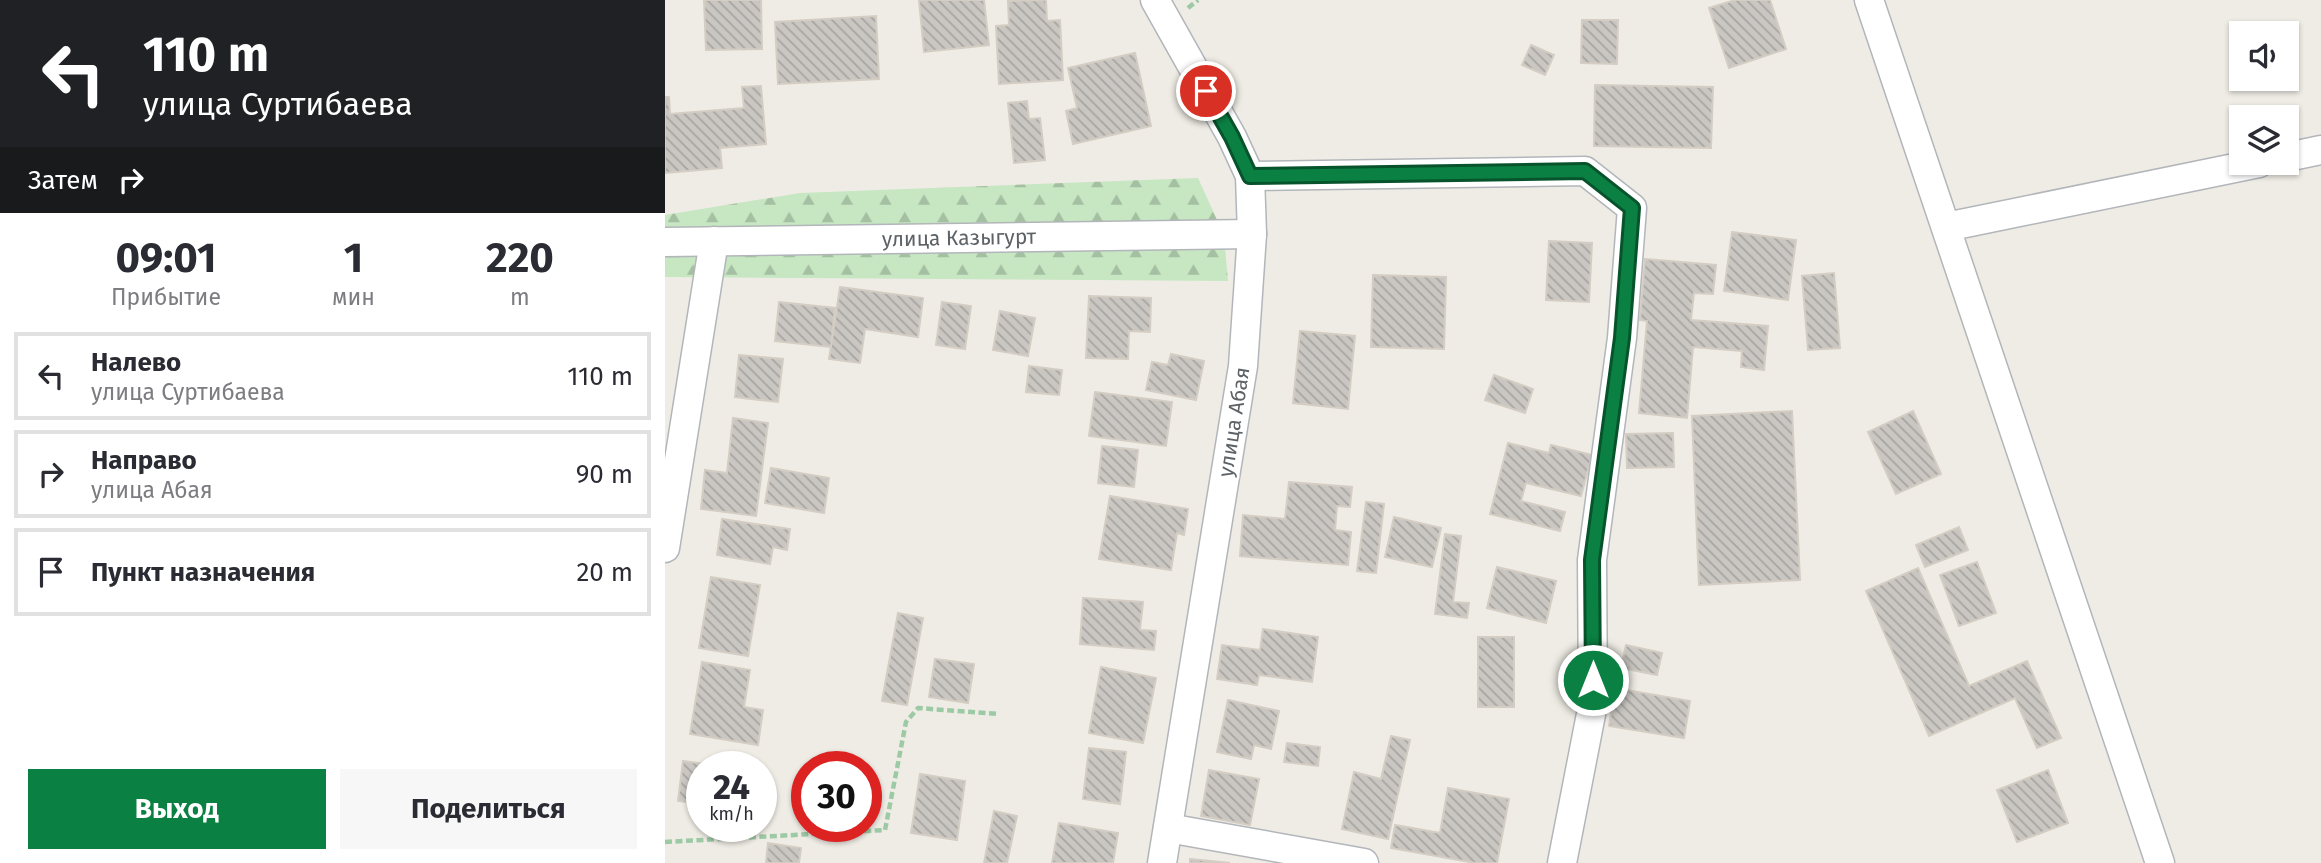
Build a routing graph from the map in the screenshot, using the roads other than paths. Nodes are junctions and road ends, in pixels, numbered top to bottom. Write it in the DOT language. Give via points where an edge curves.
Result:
graph roads {
  1 [pos="1155,0"];
  2 [pos="1869,0"];
  3 [pos="2321,150"];
  4 [pos="2299,155"];
  5 [pos="2229,169"];
  6 [pos="1250,176"];
  7 [pos="1946,227"];
  8 [pos="1252,234"];
  9 [pos="714,241"];
  10 [pos="665,242"];
  11 [pos="665,548"];
  12 [pos="1168,828"];
  13 [pos="1162,863"];
  14 [pos="1364,863"];
  15 [pos="1562,863"];
  16 [pos="2160,863"];
  1 -- 6 [label="street, улица Абая"];
  2 -- 7 [label="street"];
  3 -- 4 [label="street"];
  5 -- 7 [label="street"];
  6 -- 8 [label="street, улица Абая"];
  6 -- 15 [label="street" via="1585,171 1632,208 1622,338 1592,560 1593,704"];
  7 -- 16 [label="street"];
  8 -- 9 [label="street, улица Казыгурт"];
  8 -- 12 [label="street, улица Абая" via="1243,366"];
  9 -- 10 [label="street, улица Казыгурт"];
  9 -- 11 [label="street"];
  12 -- 13 [label="street, улица Абая"];
  12 -- 14 [label="street"];
}
